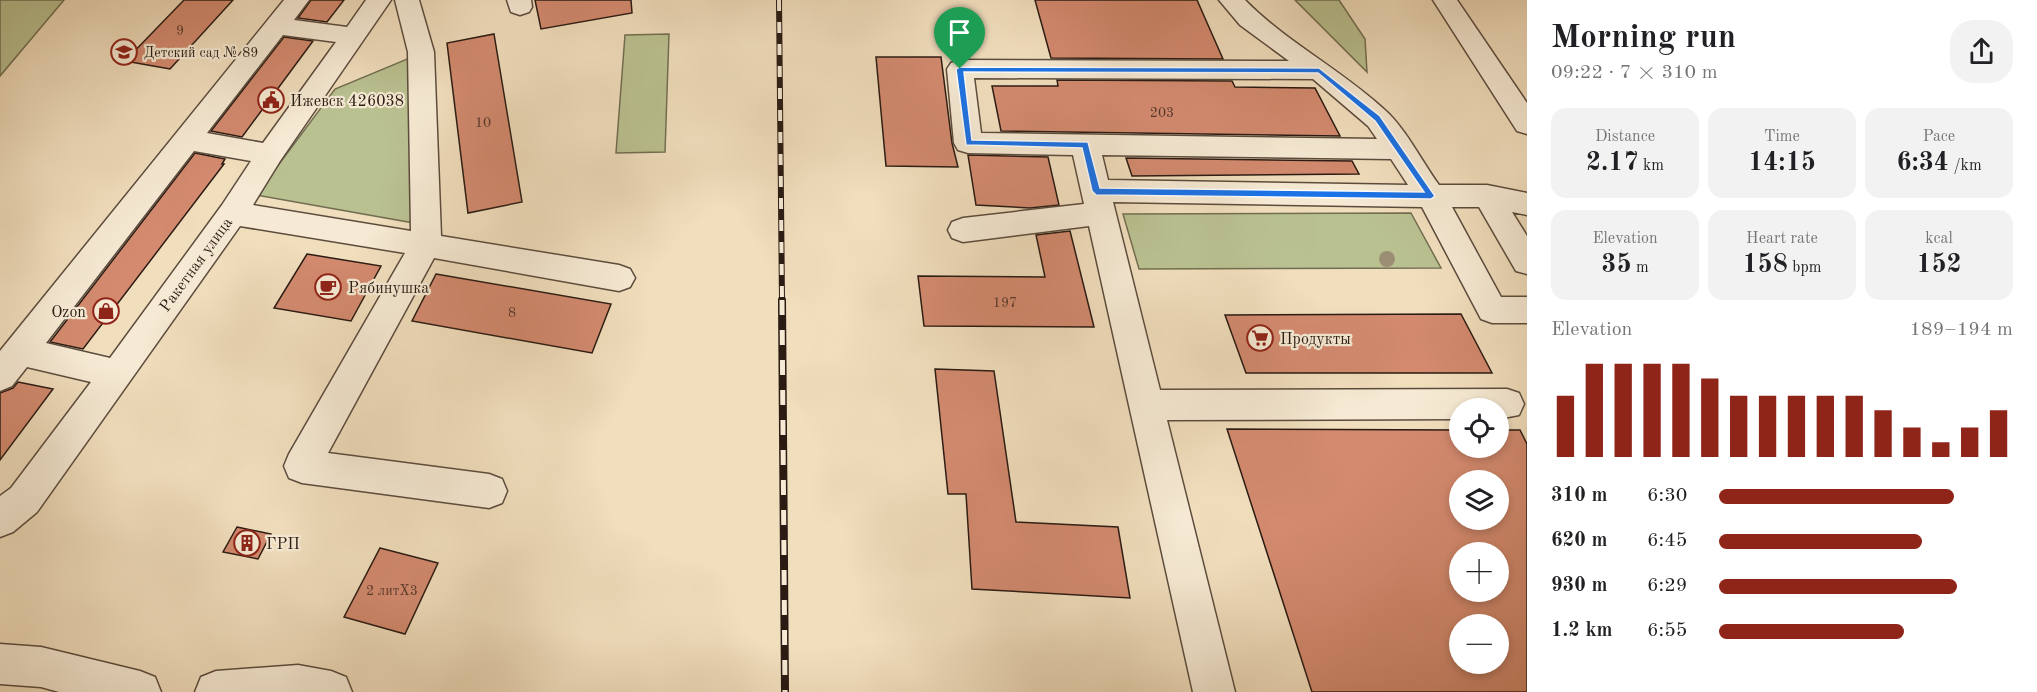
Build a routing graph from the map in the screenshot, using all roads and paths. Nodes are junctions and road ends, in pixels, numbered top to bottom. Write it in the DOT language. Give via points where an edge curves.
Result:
graph roads {
  1 [pos="297,0"];
  2 [pos="379,0"];
  3 [pos="407,0"];
  4 [pos="1231,0"];
  5 [pos="1445,0"];
  6 [pos="278,26"];
  7 [pos="355,36"];
  8 [pos="1319,70"];
  9 [pos="1527,124"];
  10 [pos="189,140"];
  11 [pos="1085,145"];
  12 [pos="1399,149"];
  13 [pos="270,154"];
  14 [pos="1431,196"];
  15 [pos="1487,196"];
  16 [pos="1099,202"];
  17 [pos="1527,204"];
  18 [pos="233,213"];
  19 [pos="963,230"];
  20 [pos="426,245"];
  21 [pos="1527,262"];
  22 [pos="619,278"];
  23 [pos="1527,310"];
  24 [pos="10,364"];
  25 [pos="117,374"];
  26 [pos="1449,404"];
  27 [pos="1148,405"];
  28 [pos="489,491"];
  29 [pos="0,519"];
  30 [pos="0,664"];
  31 [pos="140,692"];
  32 [pos="216,692"];
  33 [pos="331,692"];
  34 [pos="1214,692"];
  1 -- 6 [label="street"];
  2 -- 7 [label="street, Ракетная улица"];
  3 -- 20 [label="street" via="421,52"];
  4 -- 8 [label="street" via="1250,19"];
  5 -- 9 [label="street"];
  6 -- 7 [label="street"];
  6 -- 10 [label="street"];
  7 -- 13 [label="street, Ракетная улица"];
  8 -- 11 [label="street" via="960,69 969,143"];
  8 -- 12 [label="street" via="1378,118"];
  10 -- 13 [label="street"];
  10 -- 24 [label="street"];
  11 -- 12 [label="street"];
  11 -- 16 [label="street"];
  12 -- 14 [label="street"];
  13 -- 18 [label="street, Ракетная улица"];
  14 -- 15 [label="street"];
  14 -- 16 [label="street"];
  14 -- 23 [label="street" via="1492,310"];
  15 -- 17 [label="street"];
  15 -- 21 [label="street"];
  16 -- 19 [label="street"];
  16 -- 27 [label="street"];
  18 -- 20 [label="street"];
  18 -- 25 [label="street, Ракетная улица"];
  20 -- 22 [label="street"];
  20 -- 28 [label="street" via="302,466"];
  24 -- 25 [label="street"];
  25 -- 29 [label="street, Ракетная улица" via="24,500"];
  26 -- 27 [label="street"];
  27 -- 34 [label="street"];
  30 -- 31 [label="street" via="41,667"];
  32 -- 33 [label="street" via="298,686"];
}
